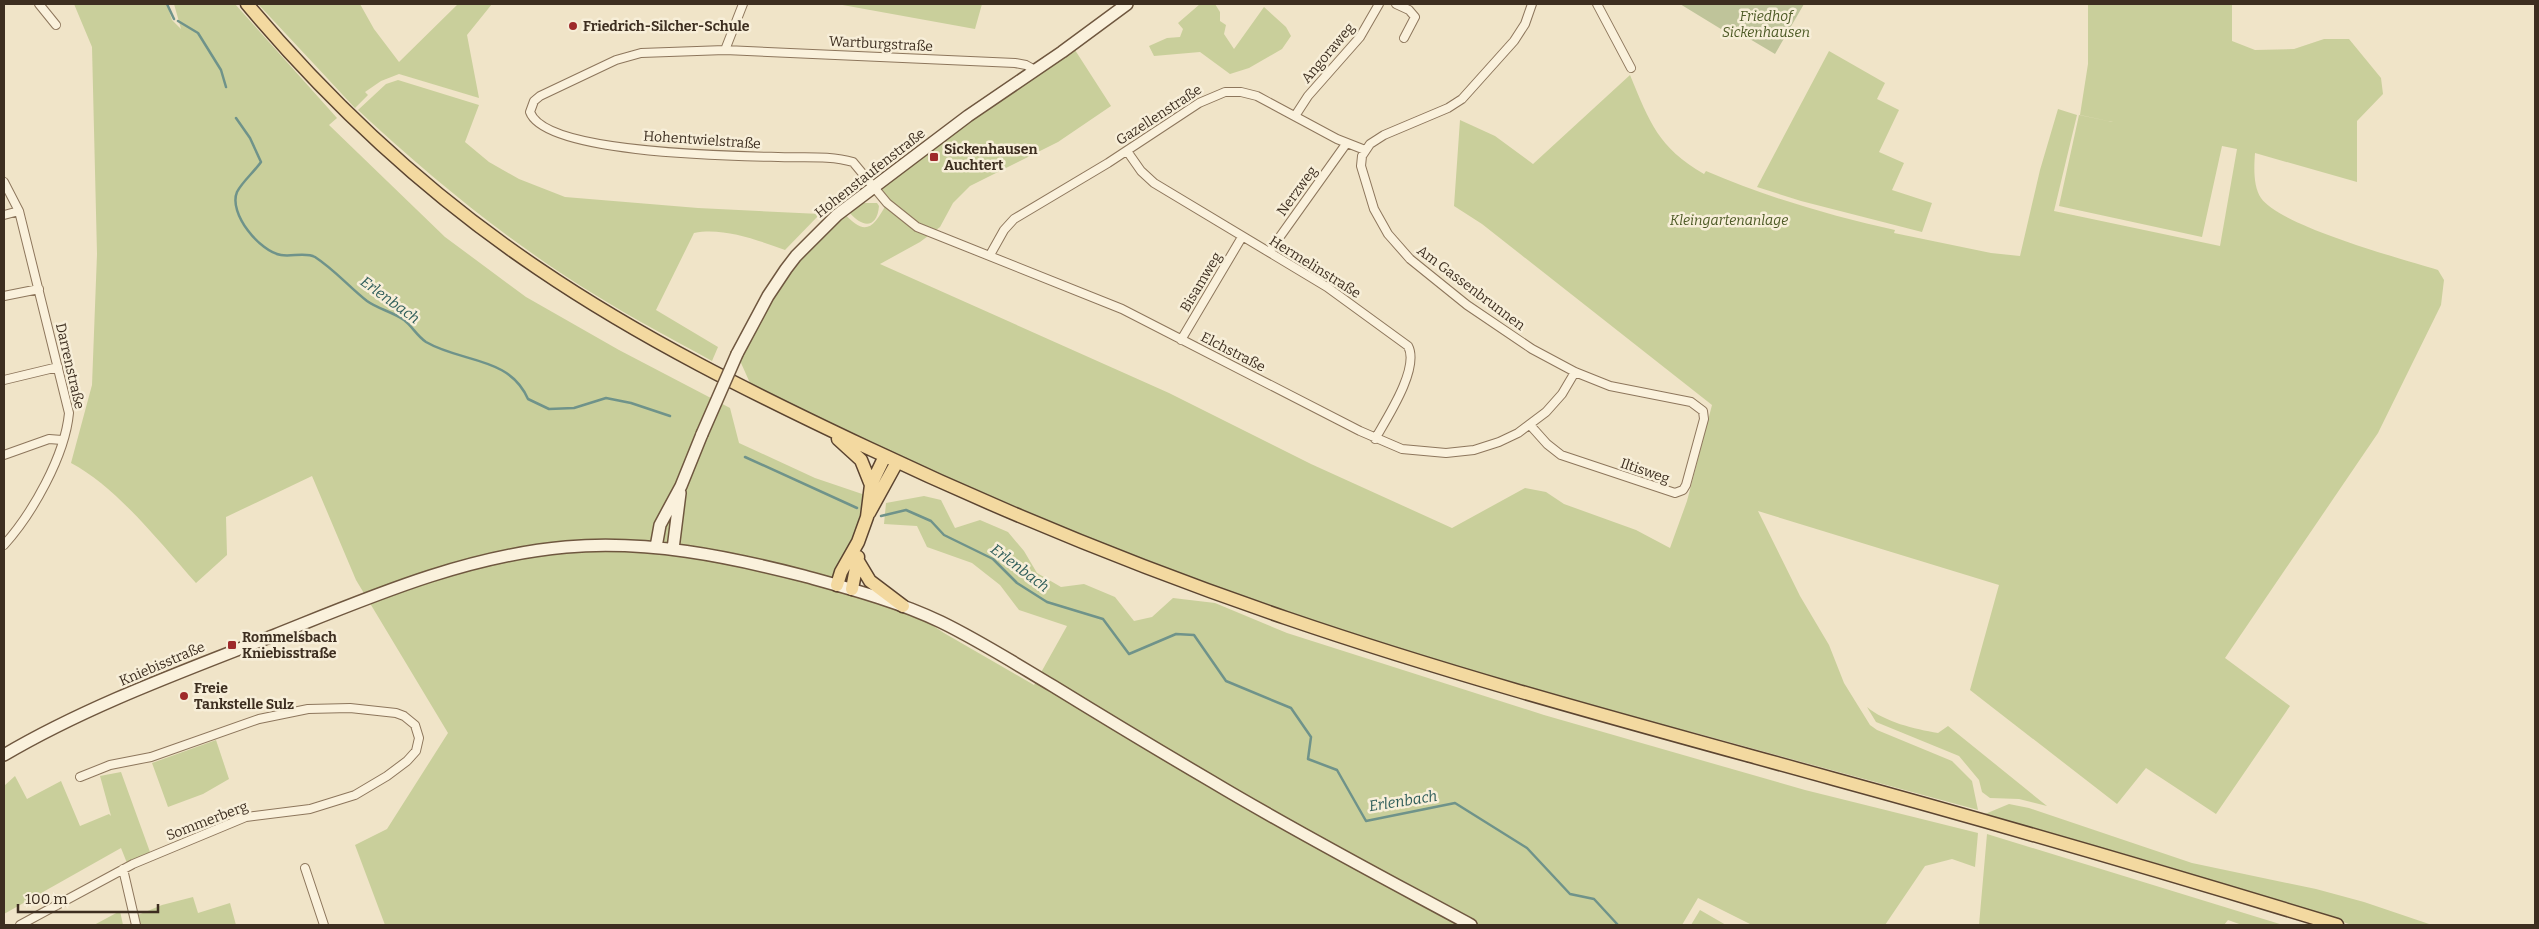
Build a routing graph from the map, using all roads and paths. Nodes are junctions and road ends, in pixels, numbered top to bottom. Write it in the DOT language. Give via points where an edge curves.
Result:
graph roads {
  1 [pos="40,4"];
  2 [pos="247,4"];
  3 [pos="743,4"];
  4 [pos="1127,4"];
  5 [pos="1380,4"];
  6 [pos="1396,4"];
  7 [pos="1532,4"];
  8 [pos="1597,4"];
  9 [pos="56,25"];
  10 [pos="1404,38"];
  11 [pos="725,50"];
  12 [pos="1631,68"];
  13 [pos="1035,70"];
  14 [pos="530,108"];
  15 [pos="1295,116"];
  16 [pos="1346,144"];
  17 [pos="1365,150"];
  18 [pos="1127,151"];
  19 [pos="4,182"];
  20 [pos="873,188"];
  21 [pos="19,211"];
  22 [pos="4,215"];
  23 [pos="1242,237"];
  24 [pos="1269,252"];
  25 [pos="990,255"];
  26 [pos="39,289"];
  27 [pos="4,296"];
  28 [pos="1181,340"];
  29 [pos="58,367"];
  30 [pos="1575,372"];
  31 [pos="4,380"];
  32 [pos="1703,411"];
  33 [pos="1530,425"];
  34 [pos="823,426"];
  35 [pos="1375,439"];
  36 [pos="62,440"];
  37 [pos="4,455"];
  38 [pos="885,456"];
  39 [pos="897,462"];
  40 [pos="871,484"];
  41 [pos="681,486"];
  42 [pos="867,517"];
  43 [pos="858,542"];
  44 [pos="4,546"];
  45 [pos="656,547"];
  46 [pos="673,549"];
  47 [pos="858,561"];
  48 [pos="836,585"];
  49 [pos="852,589"];
  50 [pos="903,606"];
  51 [pos="4,755"];
  52 [pos="80,777"];
  53 [pos="305,868"];
  54 [pos="123,869"];
  55 [pos="20,925"];
  56 [pos="136,925"];
  57 [pos="324,925"];
  58 [pos="1471,925"];
  59 [pos="2337,925"];
  1 -- 9 [label="street"];
  2 -- 34 [label="main road" via="301,66 368,132 434,191 503,244 635,329"];
  3 -- 11 [label="street"];
  4 -- 13 [label="street, Hohenstaufenstraße"];
  5 -- 15 [label="street, Angoraweg" via="1360,37 1308,96"];
  6 -- 10 [label="street" via="1414,16"];
  7 -- 17 [label="street" via="1514,41 1462,99 1376,139"];
  8 -- 12 [label="street"];
  11 -- 13 [label="street, Wartburgstraße" via="1015,63 1026,64"];
  11 -- 14 [label="street, Wartburgstraße" via="660,51 626,57 547,92"];
  13 -- 20 [label="street, Hohenstaufenstraße"];
  14 -- 20 [label="street, Hohentwielstraße" via="538,122 577,141 689,153 846,160 860,167"];
  15 -- 16 [label="street, Gazellenstraße"];
  15 -- 18 [label="street, Gazellenstraße" via="1257,96 1225,92 1207,98"];
  16 -- 17 [label="street, Gazellenstraße"];
  16 -- 24 [label="street, Nerzweg"];
  17 -- 30 [label="street, Am Gassenbrunnen" via="1361,166 1370,196 1380,220 1398,247 1484,317 1532,349"];
  18 -- 23 [label="street, Hermelinstraße" via="1154,183"];
  18 -- 25 [label="street, Gazellenstraße" via="1014,219"];
  19 -- 21 [label="street, Darrenstraße"];
  20 -- 25 [label="street, Elchstraße" via="910,223"];
  20 -- 41 [label="street, Hohenstaufenstraße, bridge" via="837,216 796,256 768,296 737,354"];
  21 -- 22 [label="street"];
  21 -- 26 [label="street, Darrenstraße"];
  23 -- 24 [label="street, Hermelinstraße"];
  23 -- 28 [label="street, Bisamweg"];
  24 -- 35 [label="street, Hermelinstraße" via="1327,287 1408,346 1411,366"];
  25 -- 28 [label="street, Elchstraße" via="1115,306"];
  26 -- 27 [label="street"];
  26 -- 29 [label="street, Darrenstraße"];
  28 -- 35 [label="street, Elchstraße"];
  29 -- 31 [label="street"];
  29 -- 36 [label="street, Darrenstraße" via="69,413"];
  30 -- 32 [label="street, Am Gassenbrunnen" via="1627,391 1691,402"];
  30 -- 33 [label="street, Elchstraße" via="1553,404"];
  32 -- 33 [label="street, Iltisweg" via="1704,427 1688,480 1683,490 1675,494 1561,455"];
  33 -- 35 [label="street, Elchstraße" via="1488,446 1446,454 1402,449"];
  34 -- 38 [label="main road"];
  34 -- 40 [label="main road" via="861,460"];
  36 -- 37 [label="street" via="49,440"];
  36 -- 44 [label="street, Darrenstraße" via="36,502"];
  38 -- 39 [label="main road"];
  38 -- 40 [label="main road"];
  39 -- 42 [label="main road"];
  39 -- 59 [label="main road" via="1091,545 1332,633 1557,703 1954,812"];
  40 -- 42 [label="main road"];
  41 -- 45 [label="street, Hohenstaufenstraße" via="660,525"];
  41 -- 46 [label="street, Hohenstaufenstraße"];
  42 -- 43 [label="main road"];
  43 -- 47 [label="main road"];
  43 -- 48 [label="main road"];
  45 -- 46 [label="street, Kniebisstraße"];
  45 -- 51 [label="street, Kniebisstraße" via="598,545 540,550 476,562 420,580 198,665 67,721"];
  46 -- 48 [label="street, Kniebisstraße" via="737,560"];
  47 -- 49 [label="main road"];
  47 -- 50 [label="main road" via="870,581"];
  48 -- 49 [label="street, Kniebisstraße"];
  49 -- 50 [label="street, Kniebisstraße"];
  50 -- 58 [label="street, Kniebisstraße" via="976,640 1244,801"];
  52 -- 54 [label="street, Sommerberg" via="110,765 151,757 294,711 336,708 387,712 404,716 415,725 419,744 411,757 355,795 310,809 246,817"];
  53 -- 57 [label="street"];
  54 -- 55 [label="street, Sommerberg"];
  54 -- 56 [label="street"];
}
